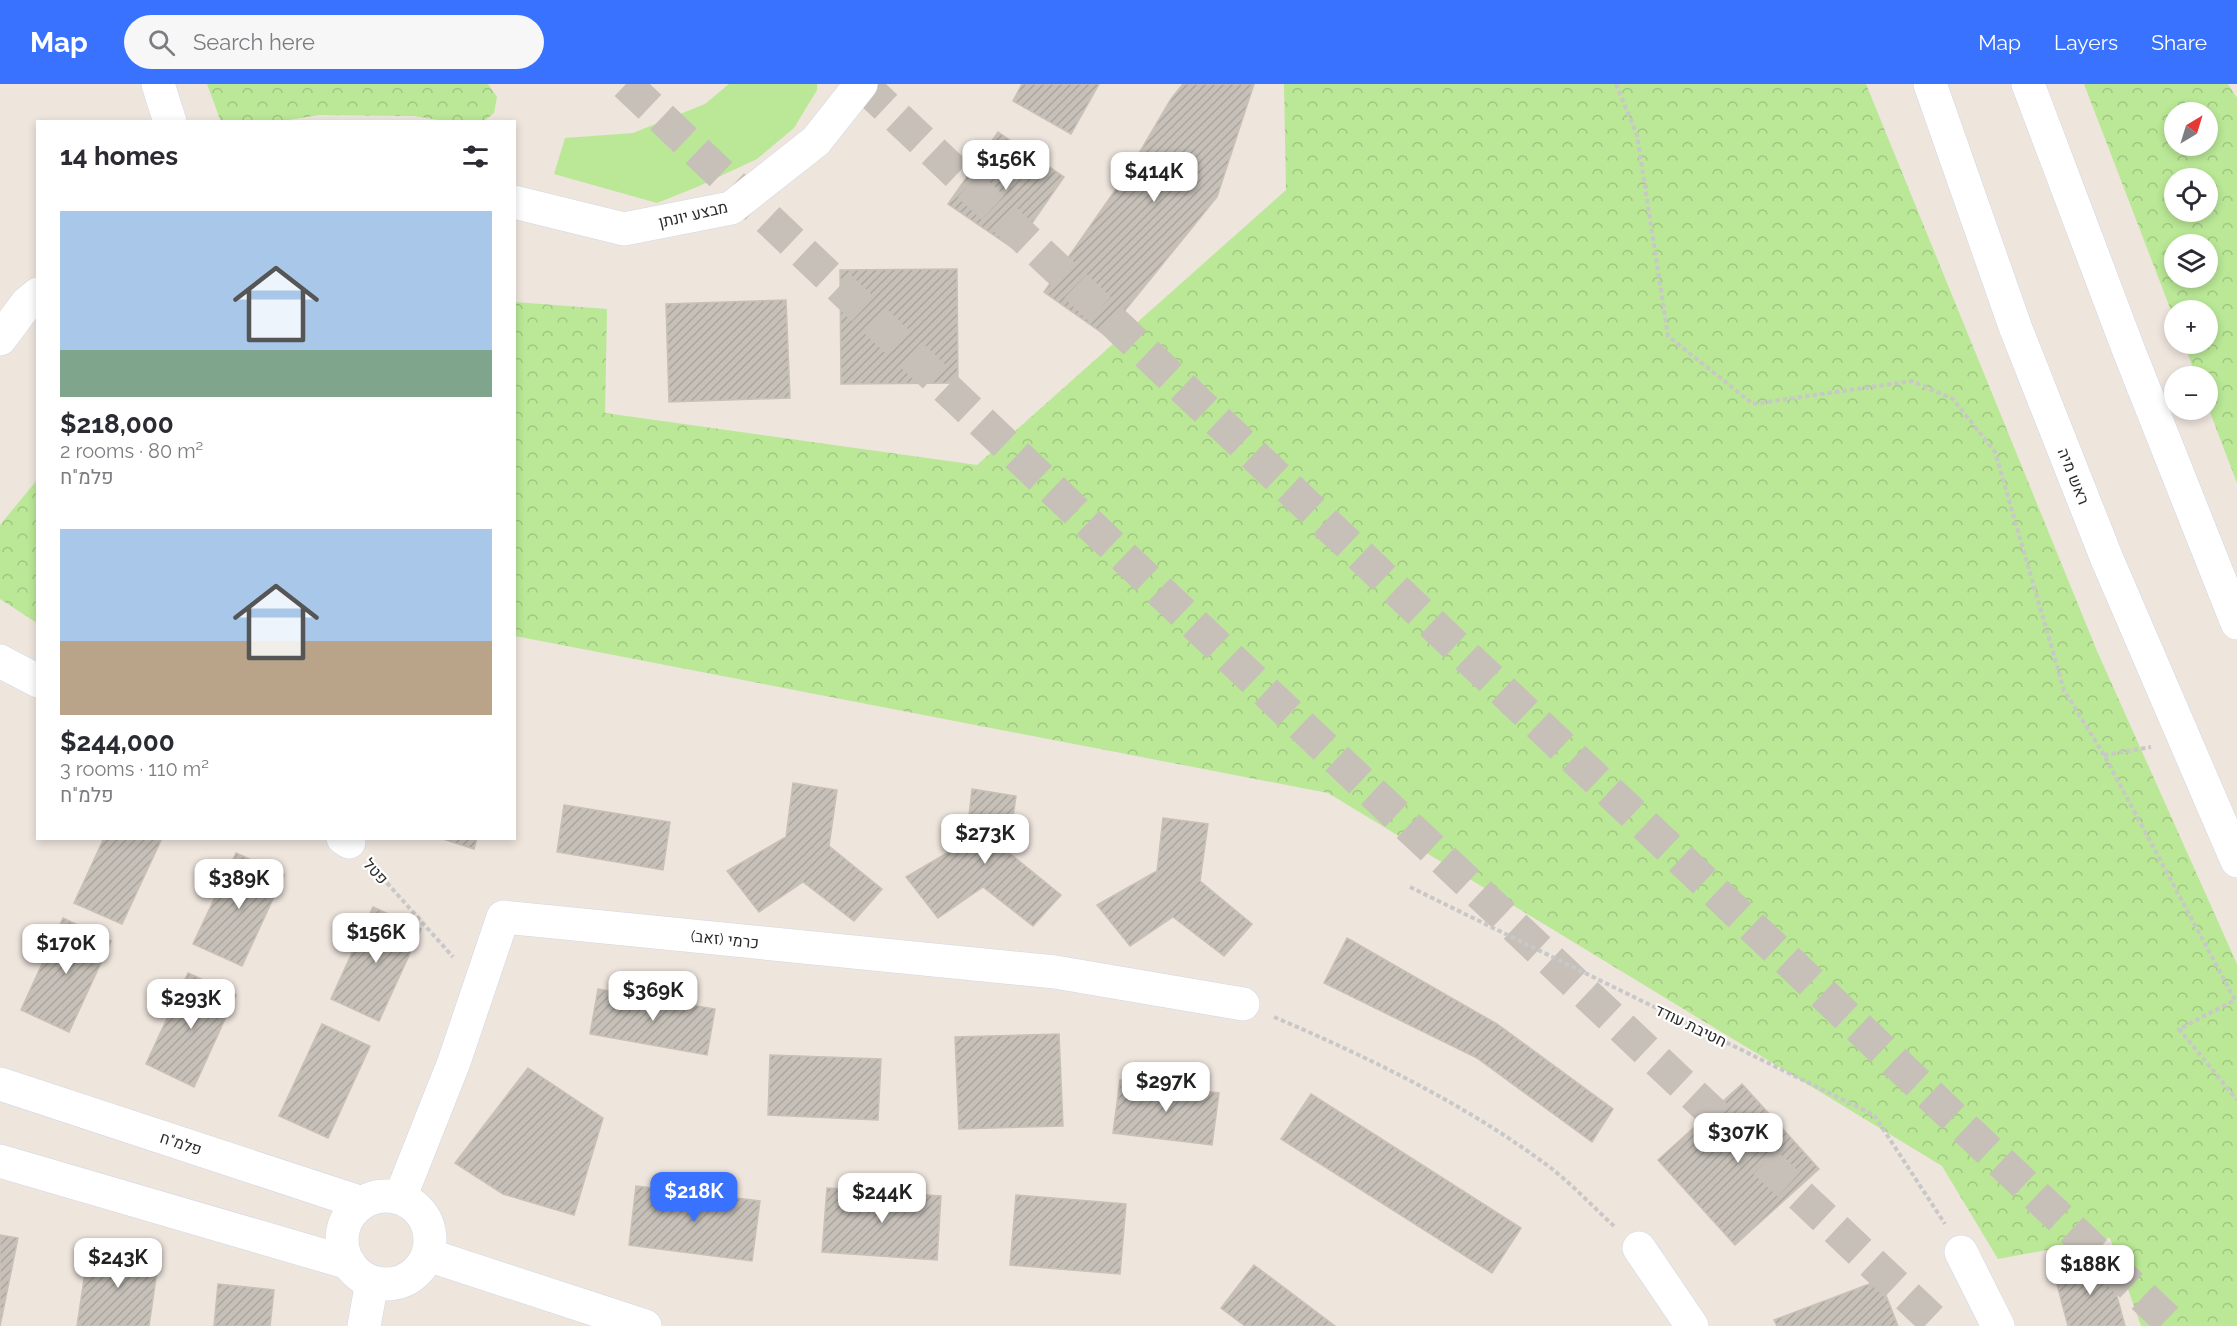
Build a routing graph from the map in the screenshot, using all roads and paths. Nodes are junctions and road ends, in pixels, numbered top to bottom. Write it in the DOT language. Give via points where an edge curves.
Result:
graph roads {
  1 [pos="158,84"];
  2 [pos="861,84"];
  3 [pos="1616,84"];
  4 [pos="1930,84"];
  5 [pos="2028,84"];
  6 [pos="169,120"];
  7 [pos="516,202"];
  8 [pos="36,296"];
  9 [pos="0,339"];
  10 [pos="2237,622"];
  11 [pos="0,661"];
  12 [pos="36,680"];
  13 [pos="2187,742"];
  14 [pos="2104,755"];
  15 [pos="346,840"];
  16 [pos="2237,861"];
  17 [pos="1410,887"];
  18 [pos="479,987"];
  19 [pos="1243,1004"];
  20 [pos="0,1083"];
  21 [pos="2237,1100"];
  22 [pos="0,1161"];
  23 [pos="400,1198"];
  24 [pos="362,1203"];
  25 [pos="1934,1206"];
  26 [pos="1639,1248"];
  27 [pos="1961,1252"];
  28 [pos="428,1255"];
  29 [pos="361,1273"];
  30 [pos="364,1326"];
  31 [pos="645,1326"];
  32 [pos="1692,1326"];
  33 [pos="1998,1326"];
  1 -- 6 [label="street"];
  2 -- 7 [label="street, מבצע יונתן" via="816,141 731,208 624,229"];
  3 -- 14 [label="path" via="1637,135 1668,336 1753,404 1912,381 1953,399 1995,452 2064,690"];
  4 -- 13 [label="street, ראש מיה" via="2016,330 2107,559"];
  5 -- 10 [label="street"];
  8 -- 9 [label="street"];
  11 -- 12 [label="street"];
  13 -- 14 [label="path"];
  13 -- 16 [label="street, ראש מיה"];
  14 -- 21 [label="path" via="2235,1000 2179,1029"];
  15 -- 18 [label="path, פטל"];
  17 -- 25 [label="path, חטיבת עודד" via="1875,1115"];
  18 -- 19 [label="street, כרמי (זאב)" via="503,917 1055,972"];
  18 -- 23 [label="street, כרמי (זאב)"];
  19 -- 26 [label="path" via="1351,1050 1448,1100 1548,1166"];
  20 -- 24 [label="street, פלמ\"ח"];
  22 -- 29 [label="street"];
  23 -- 24 [label="street" via="387,1196"];
  23 -- 28 [label="street" via="423,1215 429,1228"];
  24 -- 29 [label="street" via="352,1212 344,1231 344,1251"];
  26 -- 32 [label="street"];
  27 -- 33 [label="street"];
  28 -- 29 [label="street" via="417,1272 399,1283 386,1284"];
  28 -- 31 [label="street"];
  29 -- 30 [label="street"];
}
